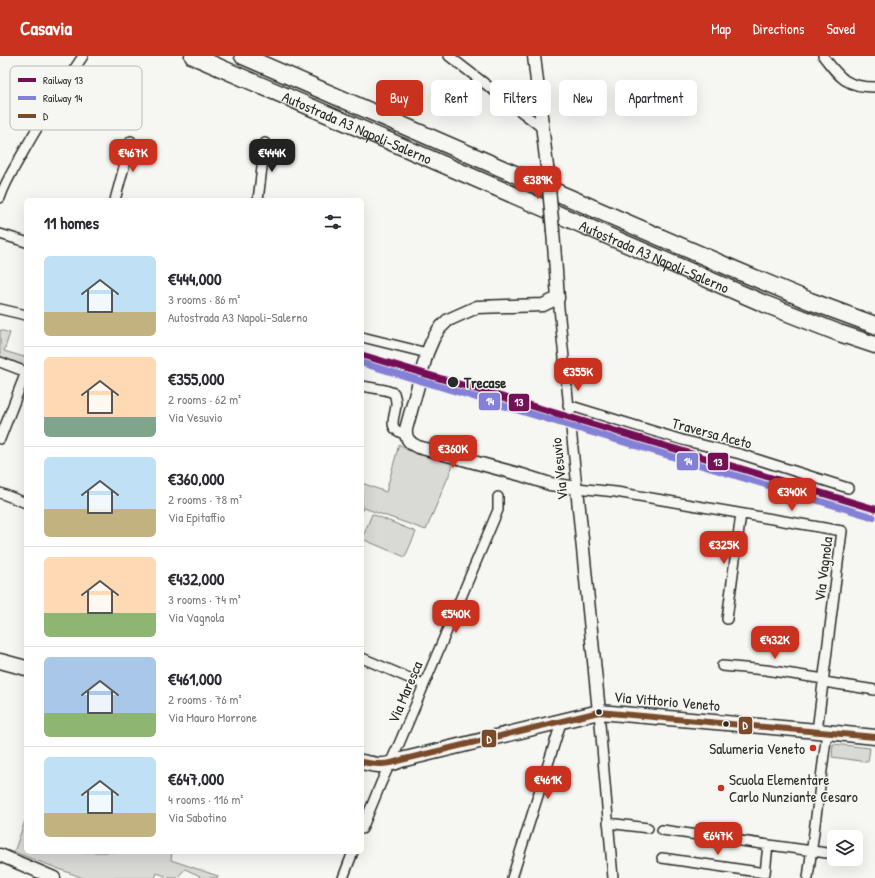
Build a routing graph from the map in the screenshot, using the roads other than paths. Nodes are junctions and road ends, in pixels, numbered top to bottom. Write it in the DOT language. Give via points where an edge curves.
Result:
graph roads {
  1 [pos="83,56"];
  2 [pos="193,56"];
  3 [pos="243,56"];
  4 [pos="449,56"];
  5 [pos="534,56"];
  6 [pos="823,56"];
  7 [pos="76,66"];
  8 [pos="875,87"];
  9 [pos="542,127"];
  10 [pos="36,130"];
  11 [pos="131,141"];
  12 [pos="265,143"];
  13 [pos="0,198"];
  14 [pos="116,198"];
  15 [pos="258,198"];
  16 [pos="0,234"];
  17 [pos="24,241"];
  18 [pos="558,298"];
  19 [pos="0,308"];
  20 [pos="24,314"];
  21 [pos="875,325"];
  22 [pos="364,338"];
  23 [pos="875,345"];
  24 [pos="427,353"];
  25 [pos="0,362"];
  26 [pos="24,371"];
  27 [pos="24,377"];
  28 [pos="364,386"];
  29 [pos="568,405"];
  30 [pos="405,434"];
  31 [pos="0,439"];
  32 [pos="577,488"];
  33 [pos="848,488"];
  34 [pos="0,493"];
  35 [pos="498,497"];
  36 [pos="24,502"];
  37 [pos="742,514"];
  38 [pos="727,619"];
  39 [pos="364,659"];
  40 [pos="0,661"];
  41 [pos="722,666"];
  42 [pos="24,667"];
  43 [pos="824,681"];
  44 [pos="424,684"];
  45 [pos="875,690"];
  46 [pos="599,712"];
  47 [pos="559,721"];
  48 [pos="822,732"];
  49 [pos="875,738"];
  50 [pos="364,762"];
  51 [pos="389,765"];
  52 [pos="608,823"];
  53 [pos="364,824"];
  54 [pos="648,828"];
  55 [pos="662,830"];
  56 [pos="768,845"];
  57 [pos="811,851"];
  58 [pos="827,853"];
  59 [pos="352,854"];
  60 [pos="0,855"];
  61 [pos="662,858"];
  62 [pos="52,878"];
  63 [pos="343,878"];
  64 [pos="512,878"];
  65 [pos="613,878"];
  66 [pos="808,878"];
  1 -- 7 [label="street"];
  2 -- 23 [label="highway, Autostrada A3 Napoli-Salerno" via="765,304"];
  3 -- 21 [label="highway, Autostrada A3 Napoli-Salerno" via="738,271"];
  4 -- 9 [label="street"];
  5 -- 9 [label="street, Via Vesuvio"];
  6 -- 8 [label="street" via="840,78 852,85"];
  9 -- 18 [label="street, Via Vesuvio, bridge"];
  10 -- 13 [label="street"];
  11 -- 14 [label="street"];
  12 -- 15 [label="street"];
  16 -- 17 [label="street"];
  18 -- 24 [label="street" via="543,304 477,307 448,320 436,334"];
  18 -- 29 [label="street, Via Vesuvio"];
  19 -- 20 [label="street"];
  22 -- 24 [label="street"];
  24 -- 30 [label="street"];
  25 -- 26 [label="street"];
  27 -- 31 [label="street"];
  28 -- 30 [label="street" via="394,394 397,401 394,428"];
  29 -- 32 [label="street, Via Vesuvio"];
  29 -- 33 [label="street, Traversa Aceto"];
  30 -- 32 [label="street" via="408,441 418,447 550,484"];
  32 -- 37 [label="street, Via Vagnola" via="616,492"];
  32 -- 46 [label="street, Via Vesuvio"];
  34 -- 36 [label="street"];
  35 -- 44 [label="street, Via Maresca" via="498,510"];
  37 -- 38 [label="street"];
  37 -- 43 [label="street, Via Vagnola" via="842,531"];
  39 -- 44 [label="street"];
  40 -- 42 [label="main road"];
  41 -- 43 [label="street" via="766,670"];
  43 -- 45 [label="street"];
  43 -- 48 [label="street"];
  44 -- 51 [label="street, Via Maresca"];
  46 -- 47 [label="main road, Via Vittorio Veneto"];
  46 -- 48 [label="main road, Via Vittorio Veneto"];
  46 -- 52 [label="street, Via Vesuvio"];
  47 -- 51 [label="main road, Via Vittorio Veneto"];
  47 -- 64 [label="street" via="560,726"];
  48 -- 49 [label="main road, Via Vittorio Veneto"];
  48 -- 57 [label="street"];
  50 -- 51 [label="main road"];
  51 -- 53 [label="street, Via Maresca"];
  52 -- 54 [label="street"];
  52 -- 65 [label="street, Via Vesuvio"];
  55 -- 56 [label="street"];
  56 -- 57 [label="street"];
  56 -- 61 [label="street" via="765,873"];
  57 -- 58 [label="street"];
  57 -- 66 [label="street"];
  59 -- 63 [label="street"];
  60 -- 62 [label="street"];
}
